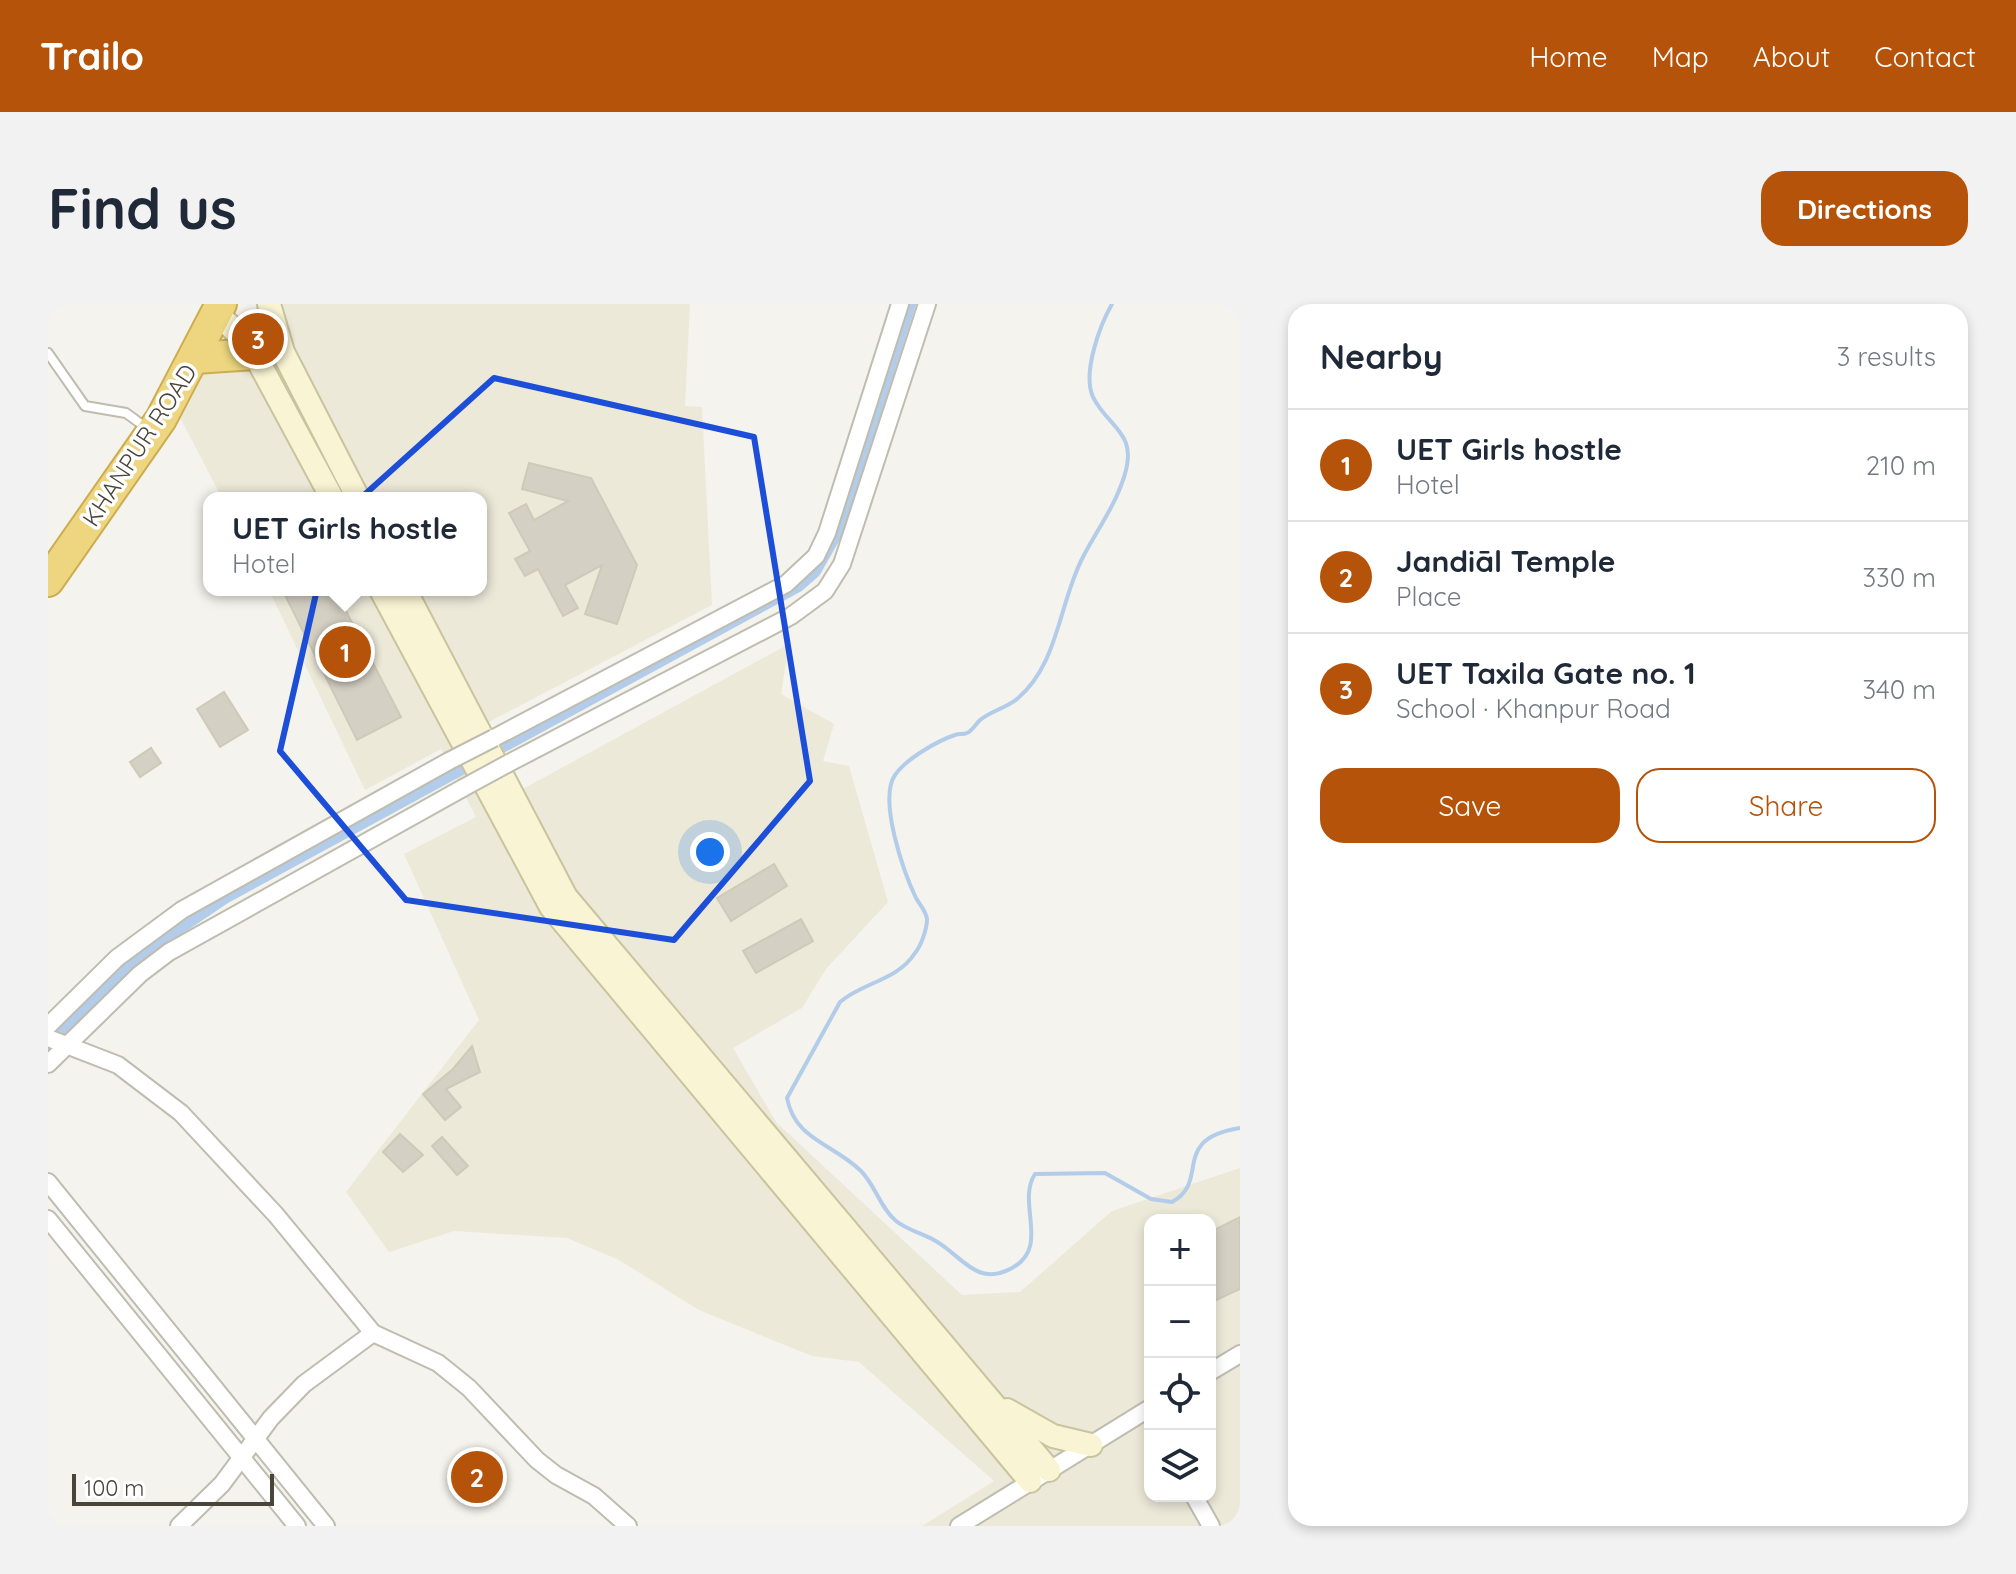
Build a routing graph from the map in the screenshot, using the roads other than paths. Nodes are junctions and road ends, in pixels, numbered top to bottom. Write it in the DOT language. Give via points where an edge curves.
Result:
graph roads {
  1 [pos="900,304"];
  2 [pos="927,304"];
  3 [pos="219,309"];
  4 [pos="271,314"];
  5 [pos="249,346"];
  6 [pos="48,353"];
  7 [pos="195,358"];
  8 [pos="152,432"];
  9 [pos="329,492"];
  10 [pos="355,492"];
  11 [pos="48,581"];
  12 [pos="384,596"];
  13 [pos="408,596"];
  14 [pos="48,1026"];
  15 [pos="58,1042"];
  16 [pos="48,1064"];
  17 [pos="48,1182"];
  18 [pos="48,1219"];
  19 [pos="373,1333"];
  20 [pos="1240,1354"];
  21 [pos="1216,1368"];
  22 [pos="989,1398"];
  23 [pos="1144,1415"];
  24 [pos="1091,1445"];
  25 [pos="250,1447"];
  26 [pos="1039,1475"];
  27 [pos="1197,1502"];
  28 [pos="179,1526"];
  29 [pos="297,1526"];
  30 [pos="326,1526"];
  31 [pos="628,1526"];
  32 [pos="959,1526"];
  33 [pos="1211,1526"];
  1 -- 14 [label="street, bridge" via="827,533 798,576 182,910 117,958"];
  2 -- 15 [label="street, bridge" via="859,518 842,564 825,591 791,616 509,763 169,952"];
  3 -- 5 [label="street"];
  3 -- 7 [label="highway, KHANPUR ROAD"];
  4 -- 5 [label="street"];
  4 -- 10 [label="street" via="283,352"];
  5 -- 7 [label="highway"];
  5 -- 9 [label="street"];
  6 -- 8 [label="lane" via="85,406 126,413"];
  7 -- 8 [label="highway, KHANPUR ROAD"];
  8 -- 11 [label="highway, KHANPUR ROAD"];
  12 -- 26 [label="street" via="551,907"];
  13 -- 22 [label="street" via="566,897"];
  15 -- 16 [label="street"];
  15 -- 19 [label="street" via="118,1065 181,1113 276,1215"];
  17 -- 25 [label="street"];
  18 -- 25 [label="street"];
  19 -- 25 [label="street" via="304,1384"];
  19 -- 31 [label="street" via="438,1363 479,1397 537,1460 594,1496"];
  20 -- 21 [label="street"];
  22 -- 24 [label="street" via="1053,1436"];
  22 -- 26 [label="street"];
  23 -- 24 [label="street"];
  24 -- 26 [label="street"];
  25 -- 28 [label="street"];
  25 -- 29 [label="street"];
  25 -- 30 [label="street"];
  26 -- 32 [label="street"];
  27 -- 33 [label="street"];
}
